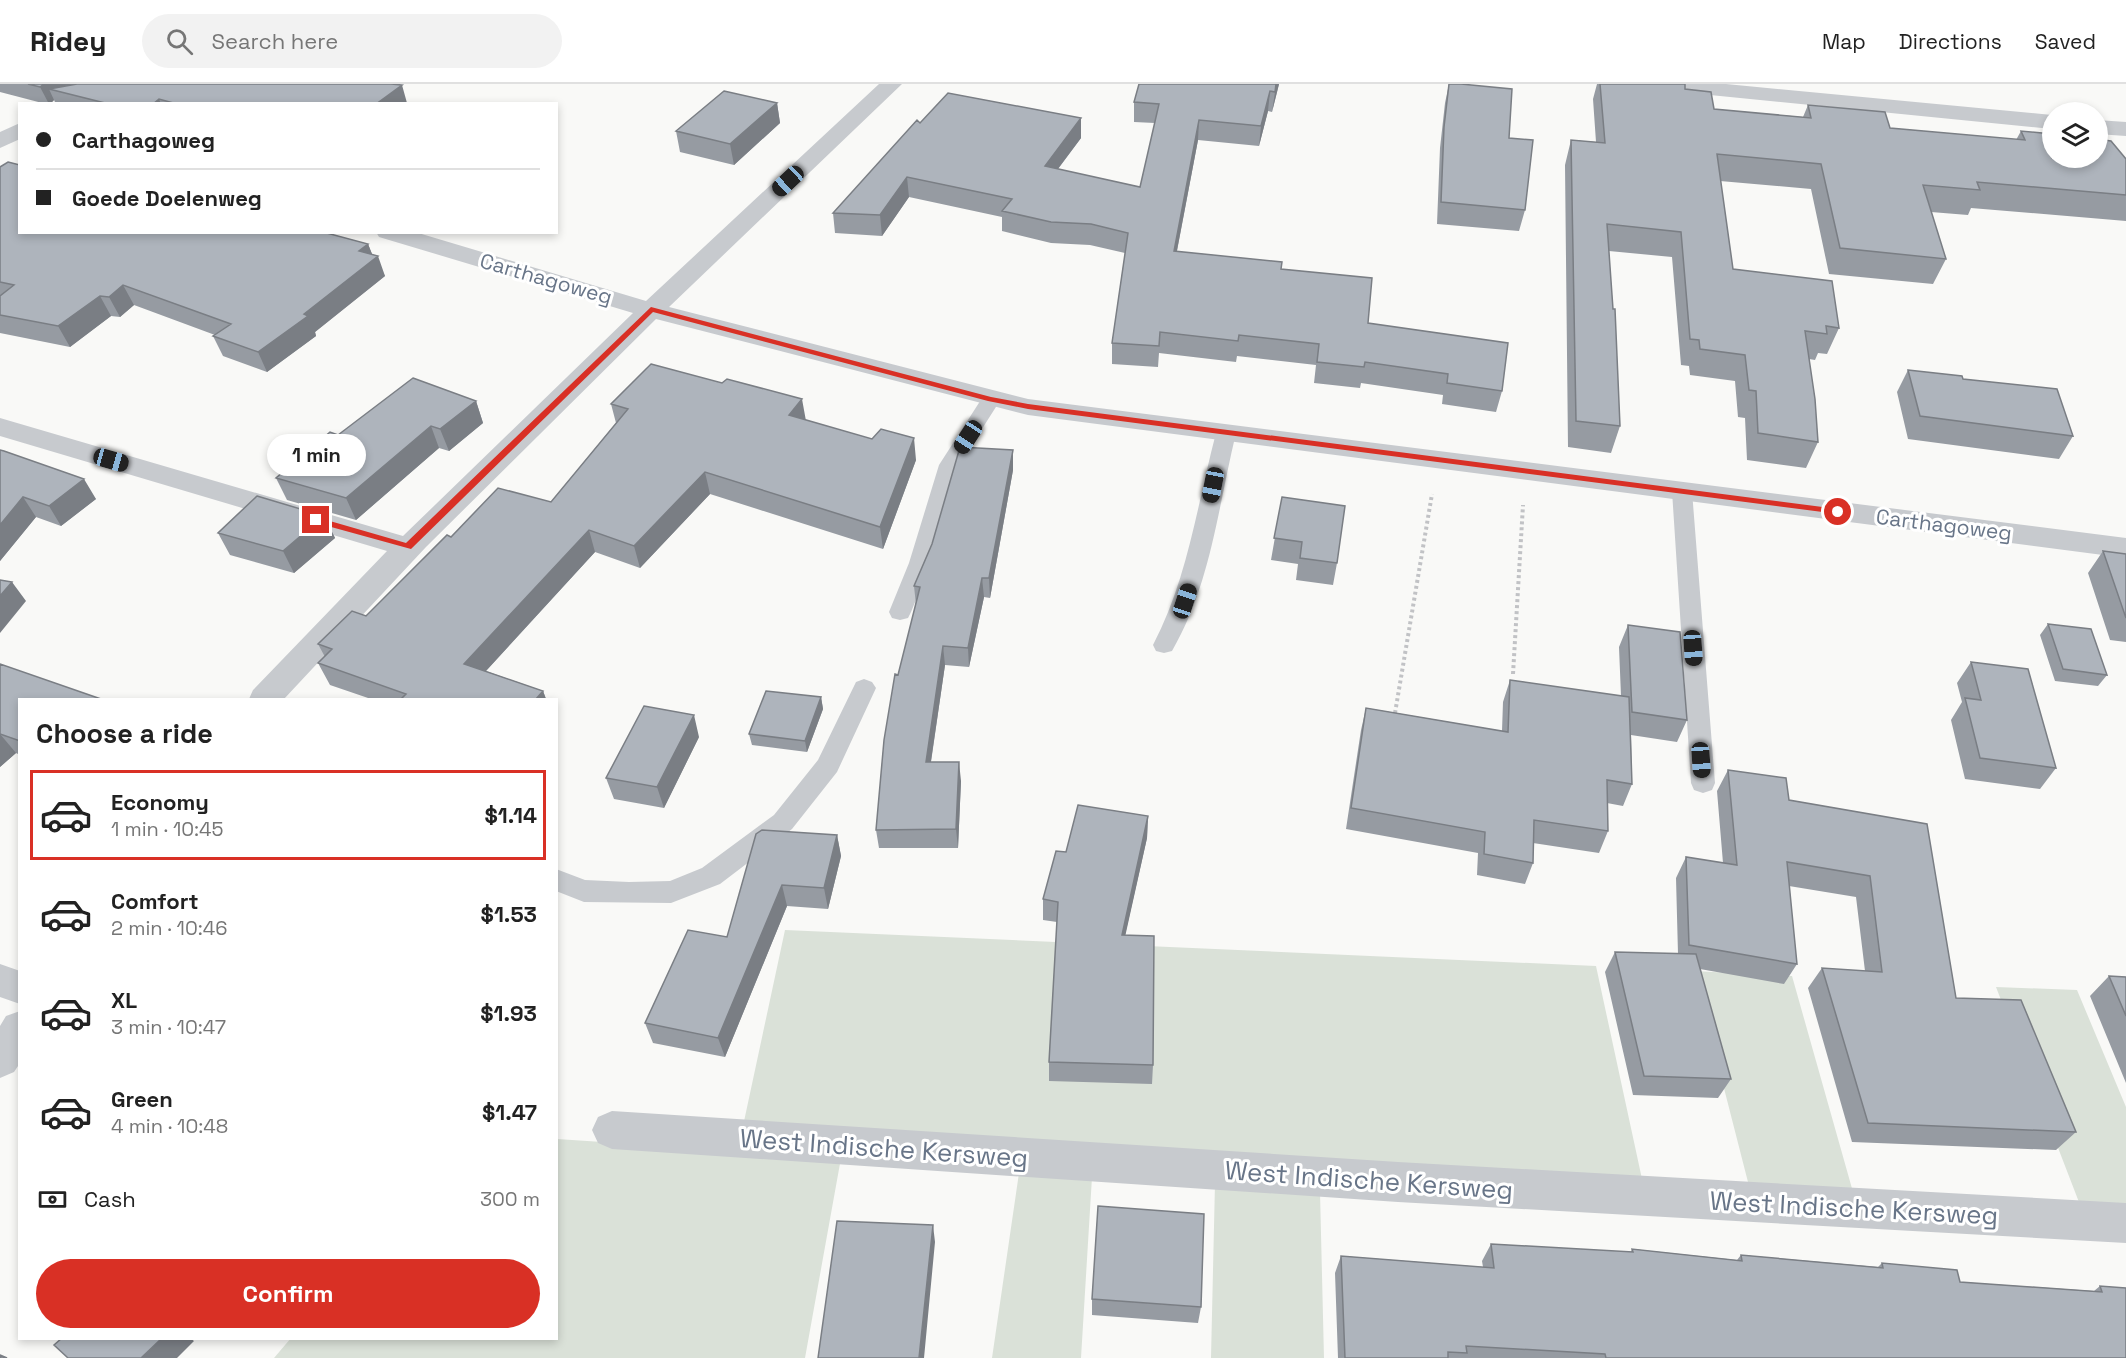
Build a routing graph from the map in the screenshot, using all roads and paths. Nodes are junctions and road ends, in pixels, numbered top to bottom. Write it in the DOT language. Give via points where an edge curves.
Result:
graph roads {
  1 [pos="891,84"];
  2 [pos="1660,84"];
  3 [pos="2042,121"];
  4 [pos="2108,128"];
  5 [pos="2126,129"];
  6 [pos="395,234"];
  7 [pos="651,310"];
  8 [pos="991,399"];
  9 [pos="10,430"];
  10 [pos="1226,433"];
  11 [pos="1438,460"];
  12 [pos="1525,472"];
  13 [pos="1682,492"];
  14 [pos="407,547"];
  15 [pos="2126,548"];
  16 [pos="900,612"];
  17 [pos="1164,645"];
  18 [pos="1513,674"];
  19 [pos="864,688"];
  20 [pos="266,698"];
  21 [pos="1395,713"];
  22 [pos="1702,783"];
  23 [pos="558,881"];
  24 [pos="0,980"];
  25 [pos="18,987"];
  26 [pos="18,1031"];
  27 [pos="0,1060"];
  28 [pos="612,1130"];
  29 [pos="2126,1224"];
  1 -- 7 [label="street"];
  2 -- 3 [label="street"];
  4 -- 5 [label="street"];
  6 -- 7 [label="street, Carthagoweg"];
  7 -- 8 [label="street, Carthagoweg"];
  7 -- 14 [label="street"];
  8 -- 10 [label="street, Carthagoweg"];
  8 -- 16 [label="lane" via="949,465 920,563"];
  9 -- 14 [label="street"];
  10 -- 11 [label="street, Carthagoweg"];
  10 -- 17 [label="lane" via="1198,564 1179,620"];
  11 -- 12 [label="street, Carthagoweg"];
  11 -- 21 [label="path"];
  12 -- 13 [label="street, Carthagoweg"];
  12 -- 18 [label="path"];
  13 -- 15 [label="street, Carthagoweg"];
  13 -- 22 [label="lane"];
  14 -- 20 [label="street"];
  19 -- 23 [label="lane" via="828,765 783,822 711,876 671,892 584,891"];
  24 -- 25 [label="street"];
  26 -- 27 [label="street"];
  28 -- 29 [label="street, West Indische Kersweg" via="1410,1183"];
}
